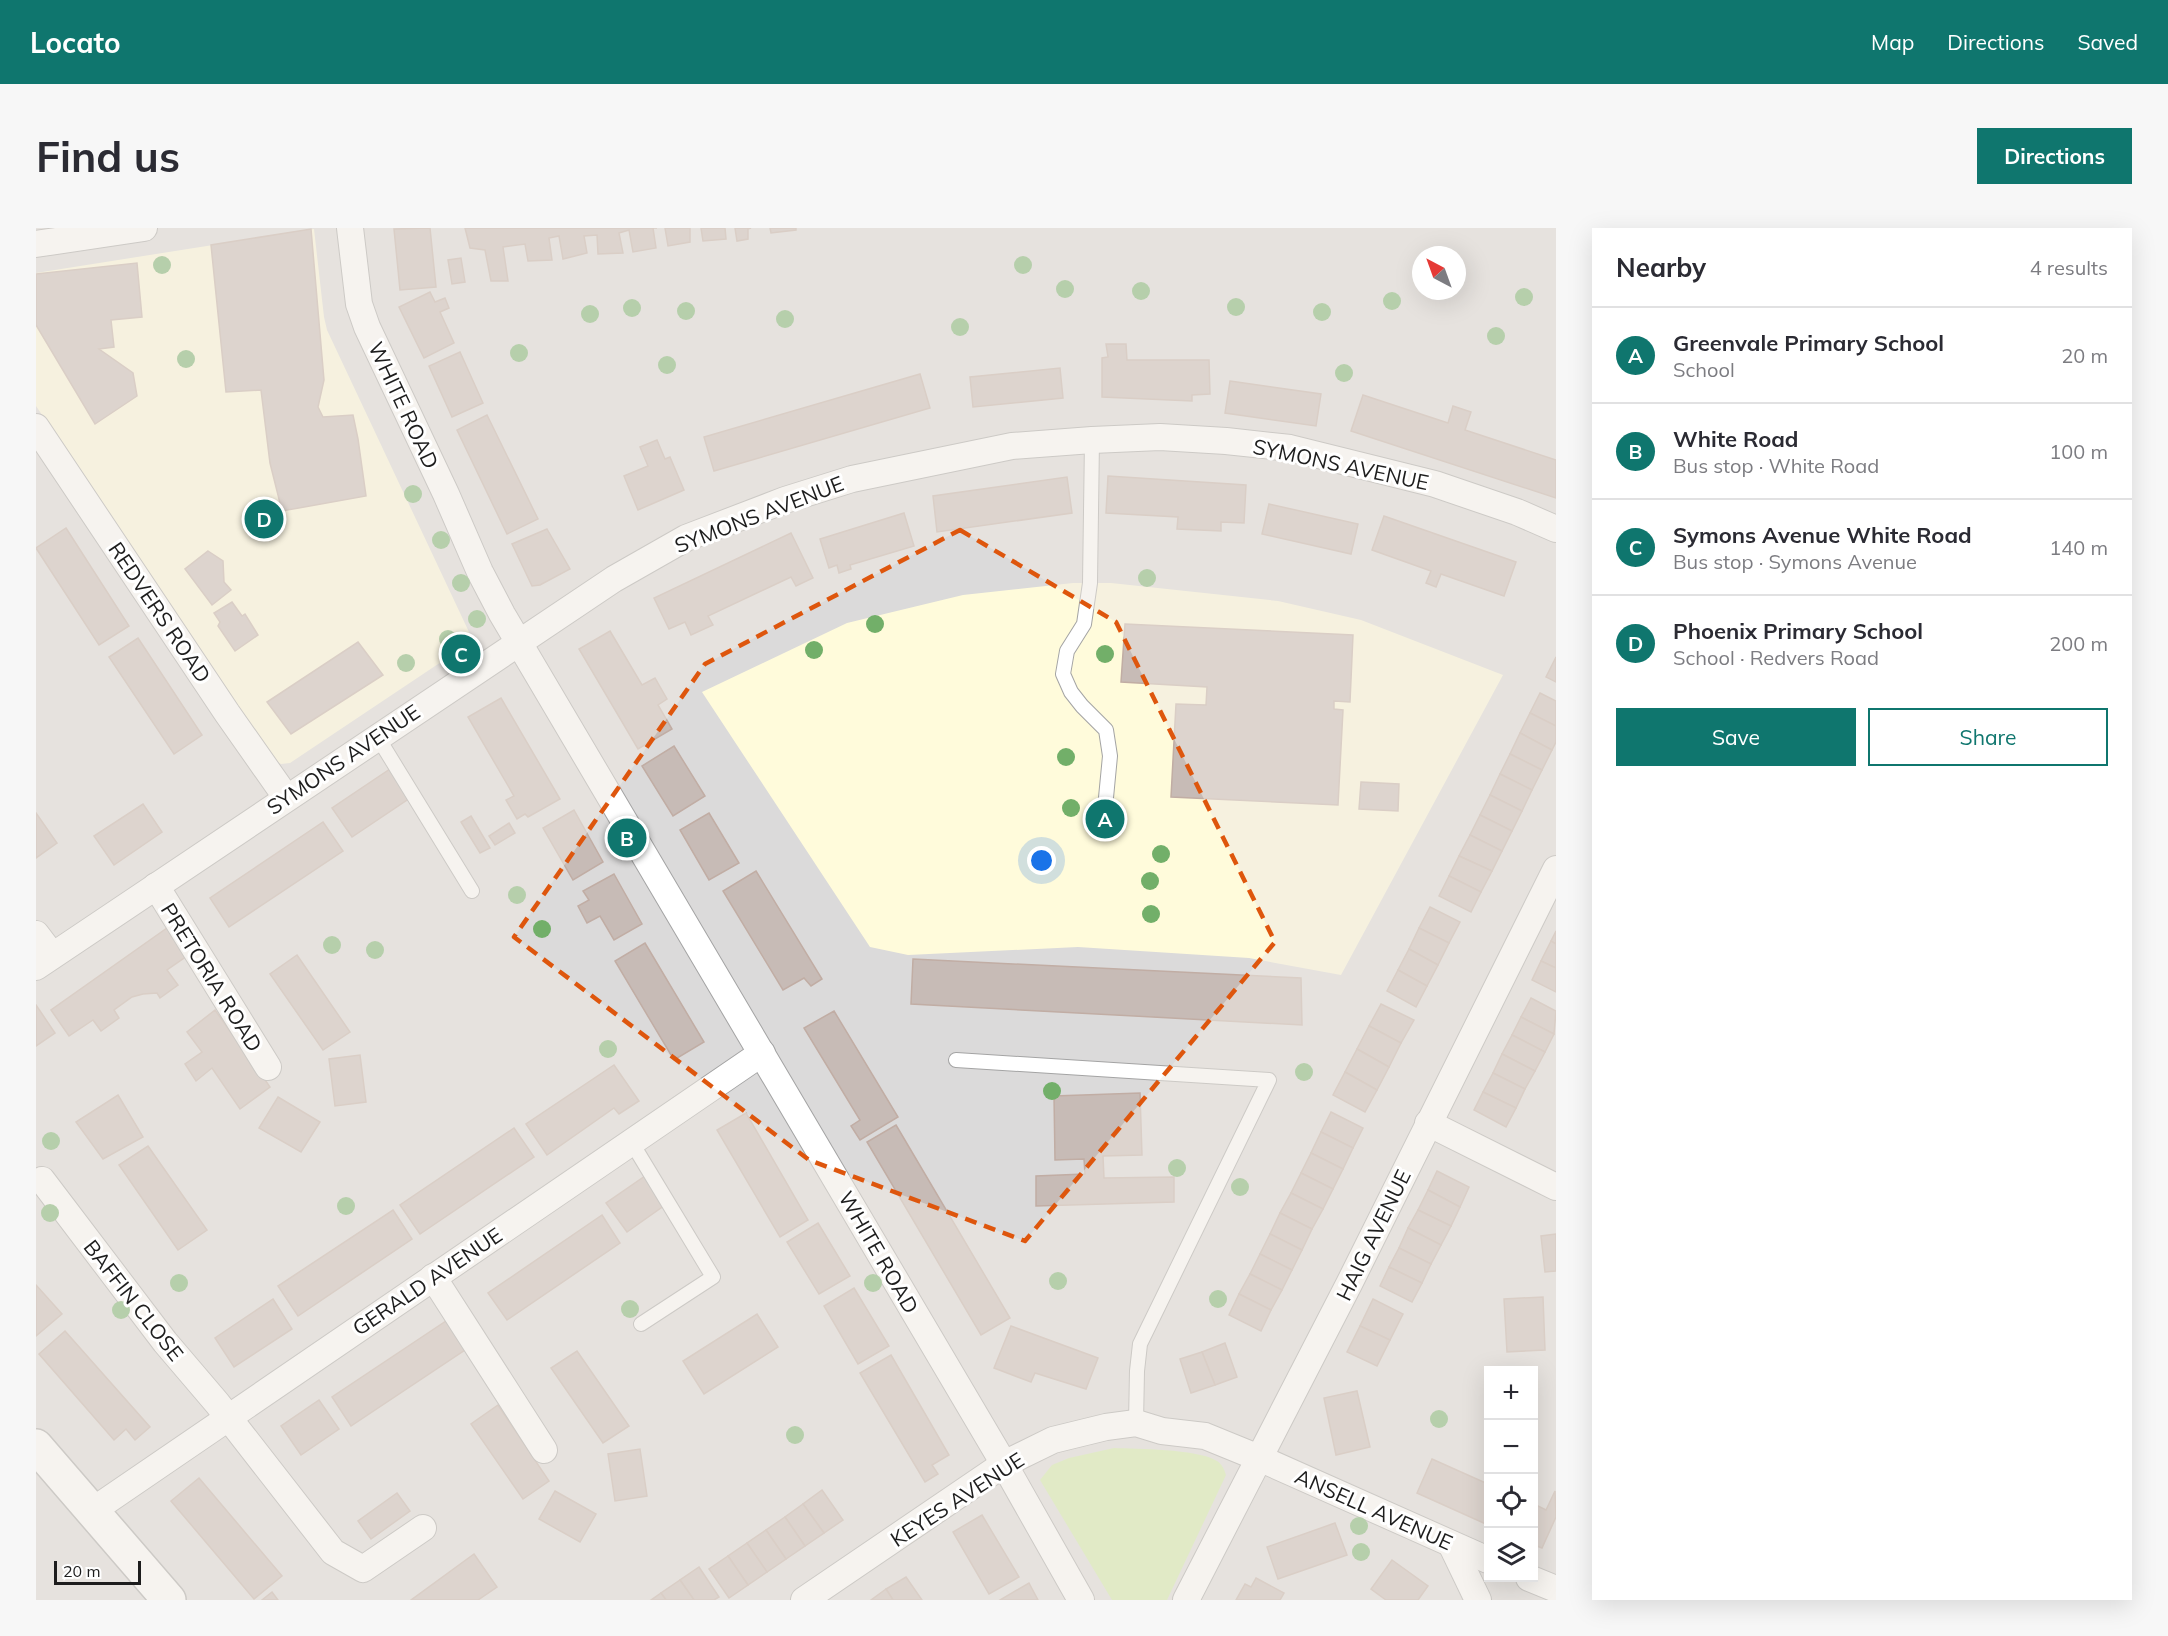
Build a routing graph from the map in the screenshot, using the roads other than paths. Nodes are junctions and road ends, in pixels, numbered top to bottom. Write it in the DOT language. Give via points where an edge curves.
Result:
graph roads {
  1 [pos="144,228"];
  2 [pos="350,228"];
  3 [pos="36,244"];
  4 [pos="36,426"];
  5 [pos="1092,440"];
  6 [pos="1556,529"];
  7 [pos="519,641"];
  8 [pos="377,736"];
  9 [pos="286,797"];
  10 [pos="1105,808"];
  11 [pos="1556,869"];
  12 [pos="156,886"];
  13 [pos="472,891"];
  14 [pos="36,934"];
  15 [pos="44,961"];
  16 [pos="762,1053"];
  17 [pos="956,1060"];
  18 [pos="268,1067"];
  19 [pos="1428,1123"];
  20 [pos="632,1143"];
  21 [pos="42,1180"];
  22 [pos="1556,1186"];
  23 [pos="433,1277"];
  24 [pos="640,1324"];
  25 [pos="228,1417"];
  26 [pos="1136,1423"];
  27 [pos="36,1446"];
  28 [pos="544,1450"];
  29 [pos="1260,1458"];
  30 [pos="1004,1464"];
  31 [pos="92,1511"];
  32 [pos="423,1528"];
  33 [pos="1451,1544"];
  34 [pos="1484,1558"];
  35 [pos="1538,1582"];
  36 [pos="1556,1589"];
  37 [pos="169,1600"];
  38 [pos="804,1600"];
  39 [pos="1081,1600"];
  40 [pos="1186,1600"];
  41 [pos="1478,1600"];
  1 -- 3 [label="street"];
  2 -- 7 [label="street, WHITE ROAD" via="359,304 367,327 483,578"];
  4 -- 9 [label="street, REDVERS ROAD"];
  5 -- 6 [label="street, SYMONS AVENUE" via="1160,438 1290,448 1435,484"];
  5 -- 7 [label="street, SYMONS AVENUE" via="1012,446 852,479 785,500 686,538"];
  5 -- 10 [label="lane" via="1088,593 1084,624 1066,651 1063,674 1071,692 1106,730 1110,756"];
  7 -- 8 [label="street, SYMONS AVENUE"];
  7 -- 16 [label="street, WHITE ROAD"];
  8 -- 9 [label="street, SYMONS AVENUE"];
  8 -- 13 [label="lane"];
  9 -- 12 [label="street, SYMONS AVENUE"];
  11 -- 19 [label="street, HAIG AVENUE"];
  12 -- 15 [label="street, SYMONS AVENUE"];
  12 -- 18 [label="street, PRETORIA ROAD"];
  14 -- 15 [label="street"];
  16 -- 20 [label="street, GERALD AVENUE"];
  16 -- 30 [label="street, WHITE ROAD"];
  17 -- 26 [label="lane" via="1269,1080 1140,1344"];
  19 -- 22 [label="street"];
  19 -- 29 [label="street, HAIG AVENUE"];
  20 -- 23 [label="street, GERALD AVENUE"];
  20 -- 24 [label="lane" via="714,1277"];
  21 -- 25 [label="street, BAFFIN CLOSE" via="165,1342"];
  23 -- 25 [label="street, GERALD AVENUE"];
  23 -- 28 [label="street"];
  25 -- 31 [label="street, GERALD AVENUE"];
  25 -- 32 [label="street, BAFFIN CLOSE" via="333,1552 363,1569"];
  26 -- 29 [label="street, KEYES AVENUE" via="1162,1431 1205,1436"];
  26 -- 30 [label="street, KEYES AVENUE" via="1053,1440"];
  27 -- 31 [label="street"];
  29 -- 33 [label="street, ANSELL AVENUE"];
  29 -- 40 [label="street, HAIG AVENUE"];
  30 -- 38 [label="street, KEYES AVENUE"];
  30 -- 39 [label="street, WHITE ROAD"];
  31 -- 37 [label="street"];
  33 -- 34 [label="street, ANSELL AVENUE"];
  33 -- 41 [label="street"];
  35 -- 36 [label="street"];
}
